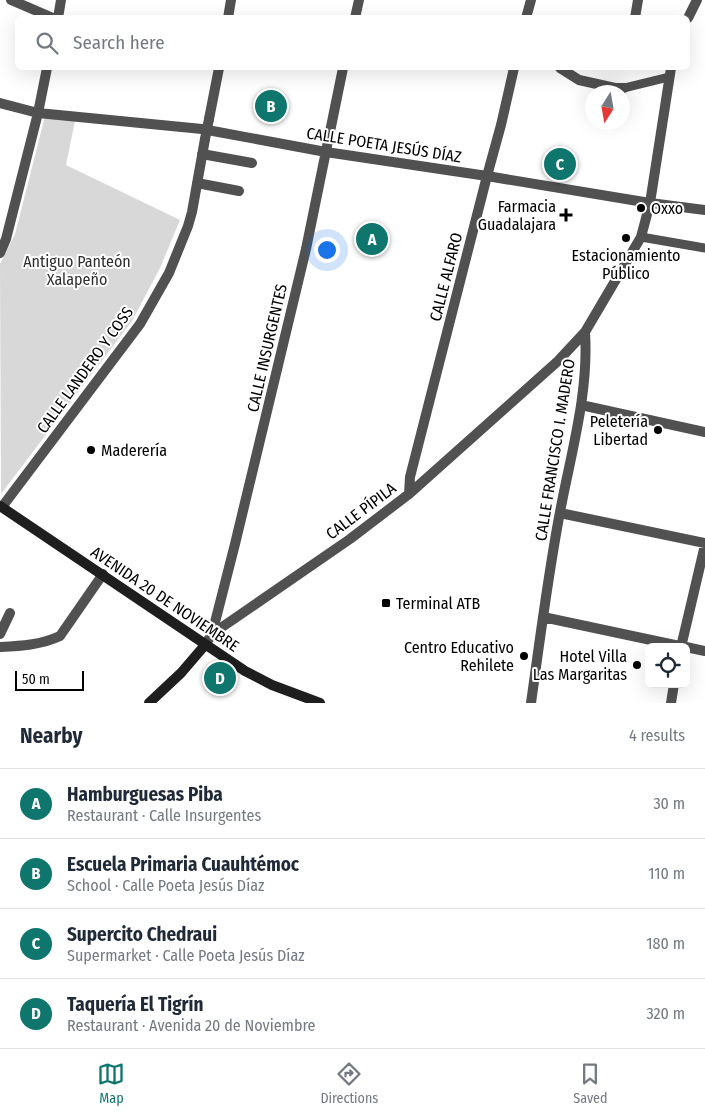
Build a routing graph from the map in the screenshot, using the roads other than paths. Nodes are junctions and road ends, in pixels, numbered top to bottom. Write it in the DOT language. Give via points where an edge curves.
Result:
graph roads {
  1 [pos="11,0"];
  2 [pos="61,0"];
  3 [pos="232,0"];
  4 [pos="359,0"];
  5 [pos="531,0"];
  6 [pos="638,0"];
  7 [pos="696,0"];
  8 [pos="46,15"];
  9 [pos="58,15"];
  10 [pos="229,15"];
  11 [pos="356,15"];
  12 [pos="527,15"];
  13 [pos="636,15"];
  14 [pos="689,15"];
  15 [pos="48,70"];
  16 [pos="219,70"];
  17 [pos="344,70"];
  18 [pos="514,70"];
  19 [pos="563,70"];
  20 [pos="670,72"];
  21 [pos="601,85"];
  22 [pos="630,86"];
  23 [pos="0,103"];
  24 [pos="38,113"];
  25 [pos="326,152"];
  26 [pos="202,154"];
  27 [pos="252,163"];
  28 [pos="487,176"];
  29 [pos="197,183"];
  30 [pos="239,191"];
  31 [pos="650,203"];
  32 [pos="705,210"];
  33 [pos="641,237"];
  34 [pos="705,248"];
  35 [pos="1,250"];
  36 [pos="585,332"];
  37 [pos="581,405"];
  38 [pos="705,432"];
  39 [pos="409,494"];
  40 [pos="1,506"];
  41 [pos="560,513"];
  42 [pos="705,544"];
  43 [pos="103,574"];
  44 [pos="10,613"];
  45 [pos="543,617"];
  46 [pos="0,634"];
  47 [pos="212,634"];
  48 [pos="664,643"];
  49 [pos="684,643"];
  50 [pos="205,644"];
  51 [pos="0,647"];
  52 [pos="690,648"];
  53 [pos="705,650"];
  54 [pos="673,688"];
  55 [pos="149,703"];
  56 [pos="320,703"];
  57 [pos="531,703"];
  58 [pos="671,703"];
  1 -- 8 [label="street"];
  2 -- 9 [label="street"];
  3 -- 10 [label="street"];
  4 -- 11 [label="street"];
  5 -- 12 [label="street"];
  6 -- 13 [label="street"];
  7 -- 14 [label="street"];
  15 -- 24 [label="street"];
  16 -- 26 [label="street, CALLE LANDERO Y COSS, bridge"];
  17 -- 25 [label="street, CALLE INSURGENTES"];
  18 -- 28 [label="street, CALLE ALFARO"];
  19 -- 21 [label="street" via="578,80"];
  20 -- 22 [label="street"];
  20 -- 31 [label="street"];
  23 -- 24 [label="street, CALLE POETA JESÚS DÍAZ"];
  24 -- 25 [label="street, CALLE POETA JESÚS DÍAZ" via="202,129"];
  24 -- 35 [label="street"];
  25 -- 28 [label="street, CALLE POETA JESÚS DÍAZ"];
  25 -- 47 [label="street, CALLE INSURGENTES" via="306,249"];
  26 -- 27 [label="street"];
  26 -- 29 [label="street, CALLE LANDERO Y COSS"];
  28 -- 31 [label="street, CALLE POETA JESÚS DÍAZ"];
  28 -- 39 [label="street, CALLE ALFARO" via="410,477"];
  29 -- 30 [label="street"];
  29 -- 40 [label="street, CALLE LANDERO Y COSS" via="185,234 169,273 140,324"];
  31 -- 32 [label="street, CALLE POETA JESÚS DÍAZ"];
  31 -- 33 [label="street"];
  33 -- 34 [label="street"];
  33 -- 36 [label="street"];
  36 -- 37 [label="street, CALLE FRANCISCO I. MADERO"];
  36 -- 39 [label="street, CALLE PÍPILA" via="558,361"];
  37 -- 38 [label="street"];
  37 -- 41 [label="street, CALLE FRANCISCO I. MADERO"];
  39 -- 47 [label="street, CALLE PÍPILA" via="350,540"];
  40 -- 43 [label="main road, AVENIDA 20 DE NOVIEMBRE"];
  41 -- 42 [label="street"];
  41 -- 45 [label="street, CALLE FRANCISCO I. MADERO"];
  42 -- 49 [label="street"];
  43 -- 50 [label="main road, AVENIDA 20 DE NOVIEMBRE"];
  43 -- 51 [label="street" via="60,636 27,645"];
  44 -- 46 [label="street"];
  45 -- 48 [label="street"];
  45 -- 57 [label="street, CALLE FRANCISCO I. MADERO"];
  47 -- 50 [label="street, CALLE PÍPILA"];
  50 -- 55 [label="main road, CALLE PÍPILA" via="181,673"];
  50 -- 56 [label="main road, AVENIDA 20 DE NOVIEMBRE" via="265,682"];
  52 -- 53 [label="street"];
  54 -- 58 [label="street"];
}
